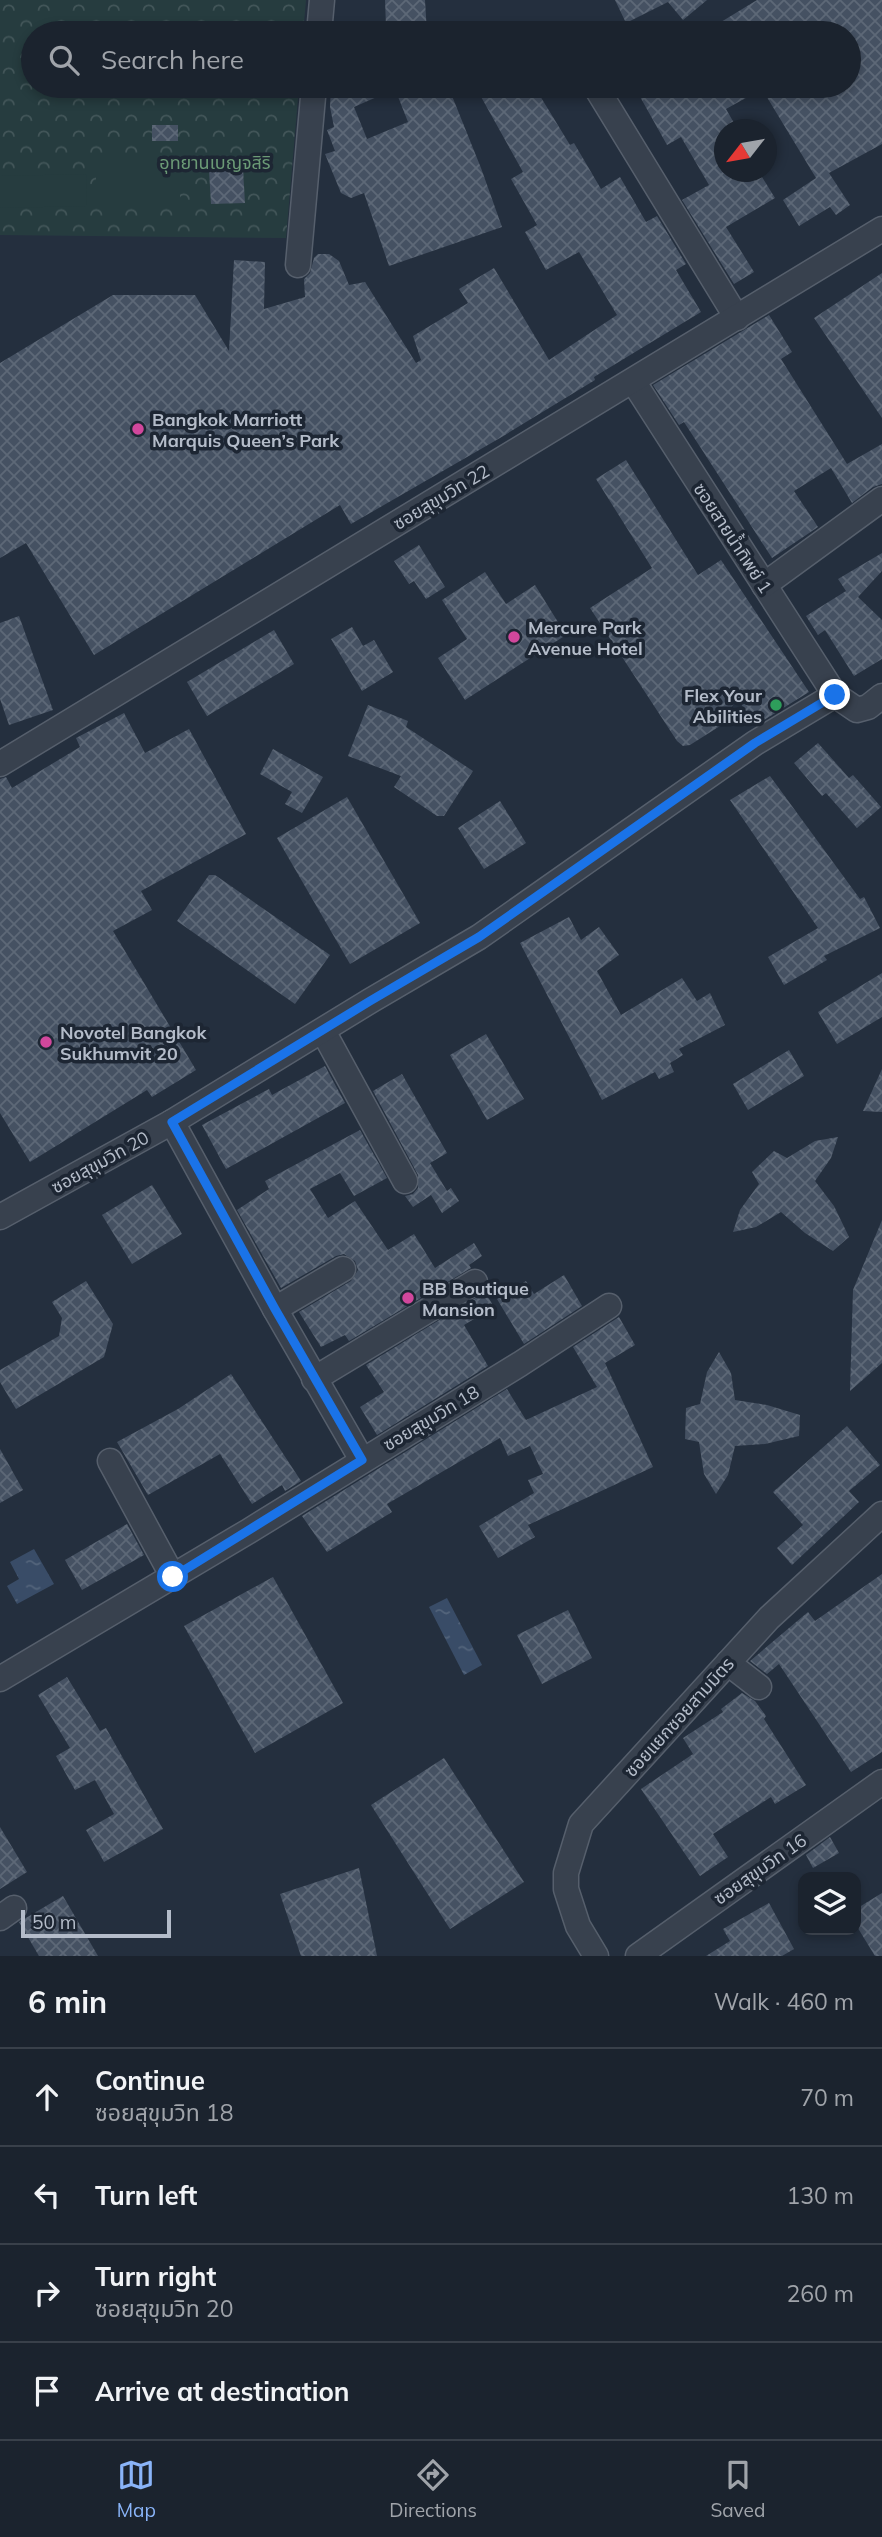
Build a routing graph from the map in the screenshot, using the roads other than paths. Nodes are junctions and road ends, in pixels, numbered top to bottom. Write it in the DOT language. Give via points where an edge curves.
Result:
graph roads {
  1 [pos="322,0"];
  2 [pos="320,21"];
  3 [pos="313,98"];
  4 [pos="603,98"];
  5 [pos="878,239"];
  6 [pos="298,265"];
  7 [pos="737,318"];
  8 [pos="633,381"];
  9 [pos="882,499"];
  10 [pos="764,585"];
  11 [pos="835,695"];
  12 [pos="882,696"];
  13 [pos="0,764"];
  14 [pos="323,1031"];
  15 [pos="172,1122"];
  16 [pos="405,1181"];
  17 [pos="0,1217"];
  18 [pos="343,1269"];
  19 [pos="475,1282"];
  20 [pos="609,1306"];
  21 [pos="275,1309"];
  22 [pos="314,1378"];
  23 [pos="362,1460"];
  24 [pos="110,1461"];
  25 [pos="882,1514"];
  26 [pos="173,1577"];
  27 [pos="728,1663"];
  28 [pos="0,1679"];
  29 [pos="759,1687"];
  30 [pos="882,1782"];
  31 [pos="596,1956"];
  32 [pos="638,1956"];
  1 -- 2 [label="street"];
  3 -- 6 [label="street"];
  4 -- 7 [label="street"];
  5 -- 7 [label="street, ซอยสุขุมวิท 22"];
  7 -- 8 [label="street, ซอยสุขุมวิท 22"];
  8 -- 10 [label="street, ซอยสายน้ำทิพย์ 1"];
  8 -- 13 [label="street, ซอยสุขุมวิท 22"];
  9 -- 10 [label="street"];
  10 -- 11 [label="street, ซอยสายน้ำทิพย์ 1"];
  11 -- 12 [label="street" via="857,710"];
  11 -- 14 [label="street, ซอยสุขุมวิท 20" via="755,743 479,937"];
  14 -- 15 [label="street, ซอยสุขุมวิท 20"];
  14 -- 16 [label="street"];
  15 -- 17 [label="street, ซอยสุขุมวิท 20"];
  15 -- 21 [label="street"];
  18 -- 21 [label="street"];
  19 -- 22 [label="street"];
  20 -- 23 [label="street, ซอยสุขุมวิท 18"];
  21 -- 22 [label="street"];
  22 -- 23 [label="street"];
  23 -- 26 [label="street, ซอยสุขุมวิท 18"];
  24 -- 26 [label="street"];
  25 -- 27 [label="street, ซอยแยกซอยสามมิตร" via="769,1618"];
  26 -- 28 [label="street, ซอยสุขุมวิท 18"];
  27 -- 29 [label="street"];
  27 -- 31 [label="street, ซอยแยกซอยสามมิตร" via="582,1824 566,1872 566,1889 578,1926"];
  30 -- 32 [label="street, ซอยสุขุมวิท 16"];
}
